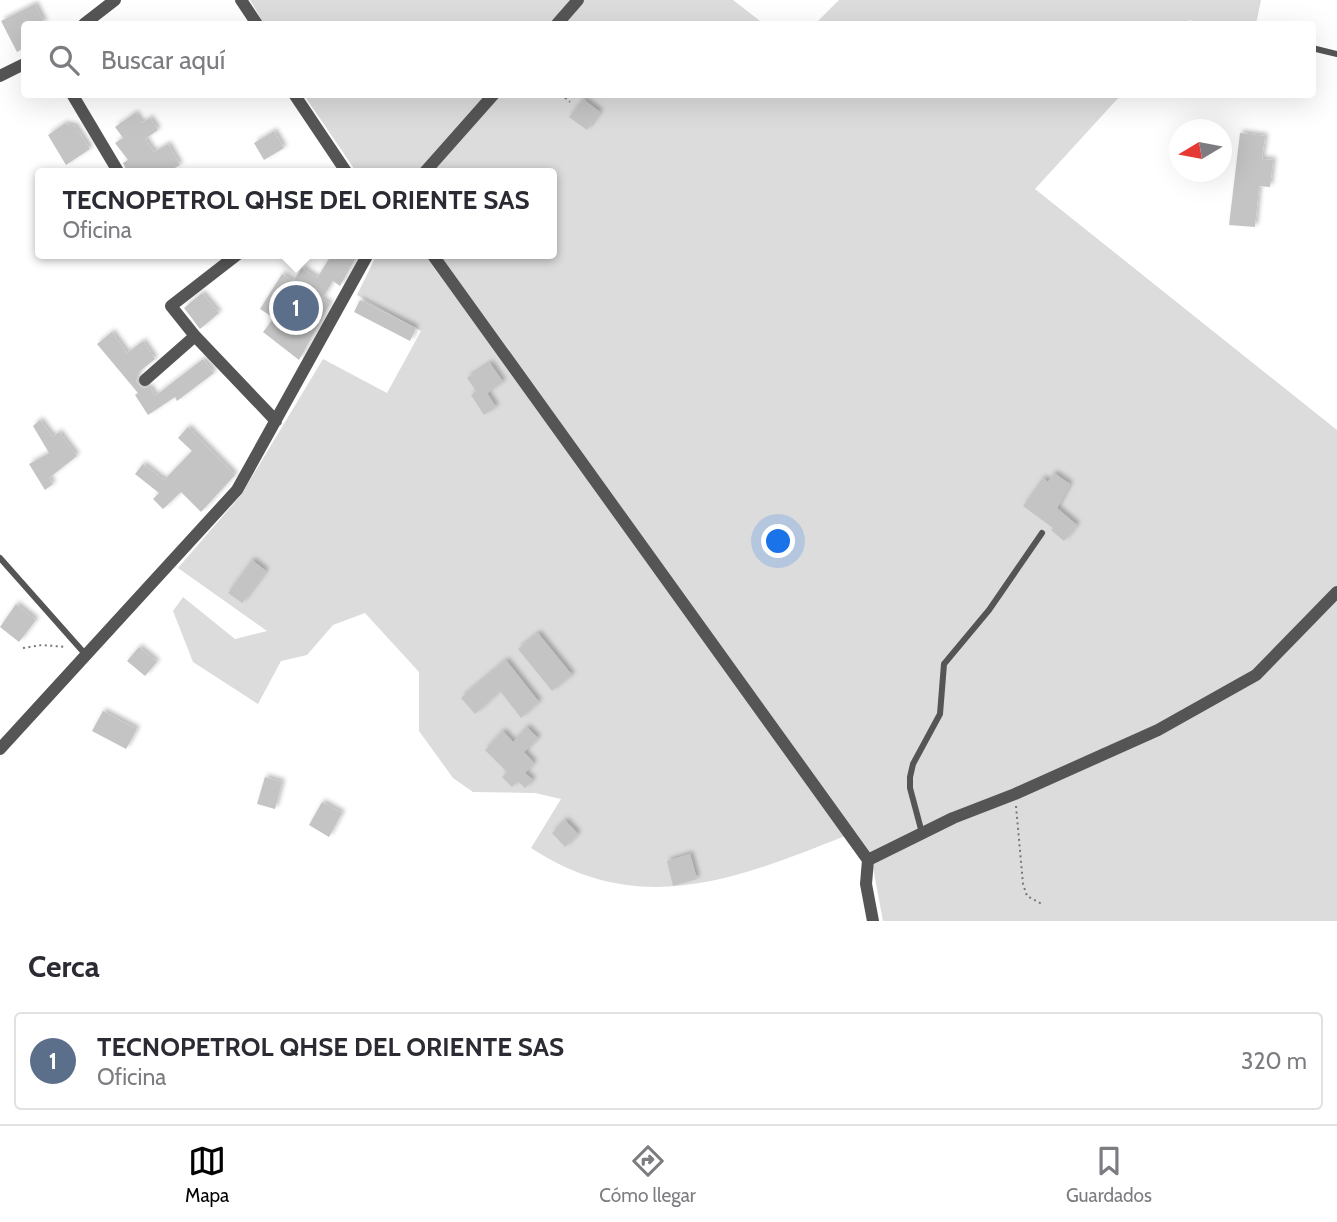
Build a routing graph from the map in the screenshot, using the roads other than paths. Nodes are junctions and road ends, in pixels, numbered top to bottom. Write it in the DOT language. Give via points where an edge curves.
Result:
graph roads {
  1 [pos="115,0"];
  2 [pos="242,0"];
  3 [pos="578,0"];
  4 [pos="89,21"];
  5 [pos="255,21"];
  6 [pos="560,21"];
  7 [pos="1316,49"];
  8 [pos="1337,54"];
  9 [pos="21,66"];
  10 [pos="0,76"];
  11 [pos="74,98"];
  12 [pos="297,98"];
  13 [pos="491,98"];
  14 [pos="116,168"];
  15 [pos="341,168"];
  16 [pos="428,168"];
  17 [pos="232,259"];
  18 [pos="366,259"];
  19 [pos="436,259"];
  20 [pos="195,336"];
  21 [pos="145,380"];
  22 [pos="276,421"];
  23 [pos="1042,533"];
  24 [pos="0,558"];
  25 [pos="1337,592"];
  26 [pos="87,656"];
  27 [pos="0,749"];
  28 [pos="922,833"];
  29 [pos="868,860"];
  30 [pos="873,921"];
  1 -- 4 [label="street"];
  2 -- 5 [label="street"];
  3 -- 6 [label="street"];
  7 -- 8 [label="lane"];
  9 -- 10 [label="street"];
  11 -- 14 [label="street"];
  12 -- 15 [label="street"];
  13 -- 16 [label="street"];
  17 -- 20 [label="street" via="171,306"];
  18 -- 22 [label="street"];
  19 -- 29 [label="street"];
  20 -- 21 [label="street"];
  20 -- 22 [label="street"];
  22 -- 26 [label="street" via="237,490"];
  23 -- 28 [label="lane" via="989,610 944,664 940,714 913,764 911,777"];
  24 -- 26 [label="lane"];
  25 -- 28 [label="street" via="1255,675 1158,730"];
  26 -- 27 [label="street"];
  28 -- 29 [label="street"];
  29 -- 30 [label="street" via="866,884"];
}
